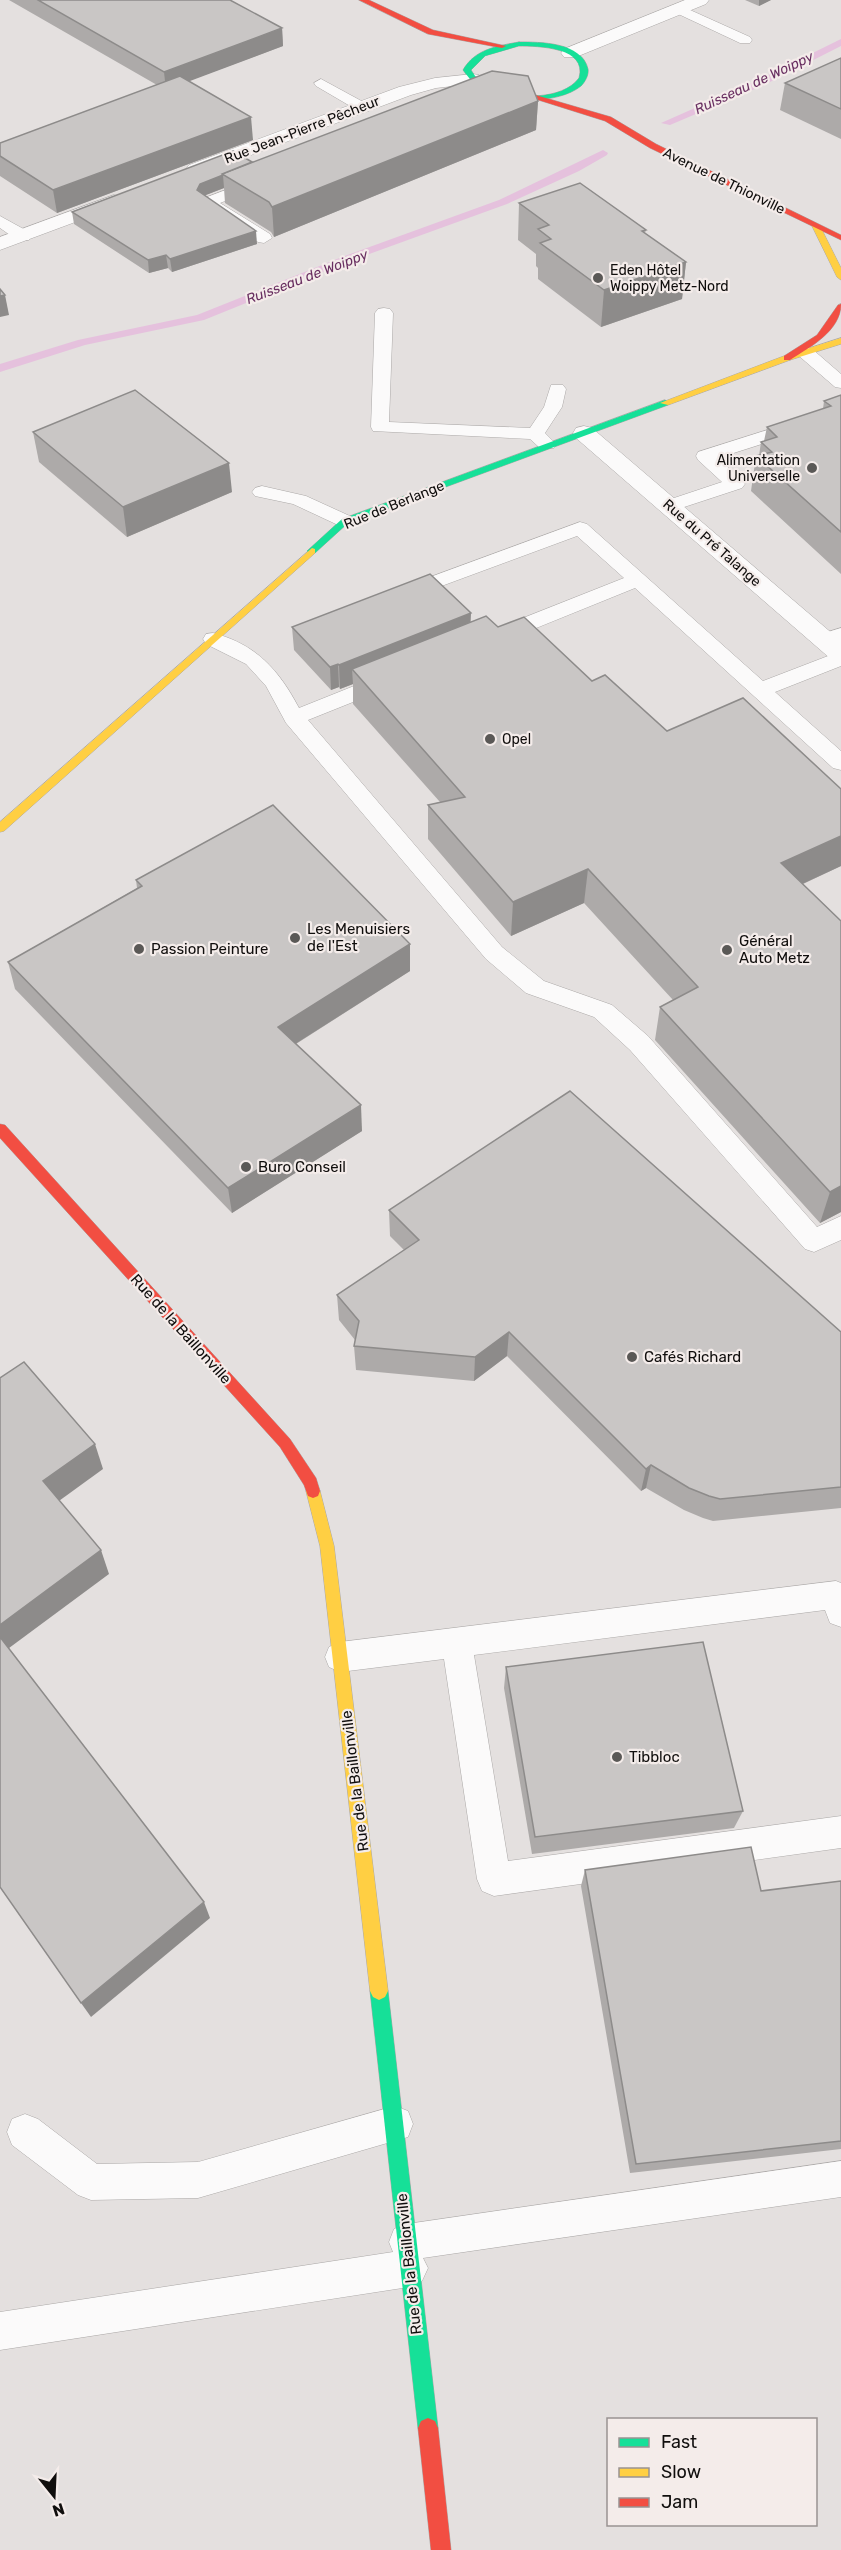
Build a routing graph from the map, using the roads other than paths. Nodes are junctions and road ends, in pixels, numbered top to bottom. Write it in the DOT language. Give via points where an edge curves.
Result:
graph roads {
  1 [pos="363,0"];
  2 [pos="700,0"];
  3 [pos="679,9"];
  4 [pos="431,32"];
  5 [pos="745,40"];
  6 [pos="502,46"];
  7 [pos="570,53"];
  8 [pos="464,62"];
  9 [pos="321,83"];
  10 [pos="588,92"];
  11 [pos="535,96"];
  12 [pos="362,107"];
  13 [pos="608,119"];
  14 [pos="234,155"];
  15 [pos="182,174"];
  16 [pos="130,195"];
  17 [pos="0,221"];
  18 [pos="816,226"];
  19 [pos="23,236"];
  20 [pos="264,238"];
  21 [pos="841,238"];
  22 [pos="0,244"];
  23 [pos="841,277"];
  24 [pos="841,307"];
  25 [pos="384,313"];
  26 [pos="841,341"];
  27 [pos="805,352"];
  28 [pos="787,358"];
  29 [pos="841,383"];
  30 [pos="557,389"];
  31 [pos="815,421"];
  32 [pos="584,433"];
  33 [pos="535,434"];
  34 [pos="549,446"];
  35 [pos="262,492"];
  36 [pos="669,506"];
  37 [pos="345,521"];
  38 [pos="638,580"];
  39 [pos="380,602"];
  40 [pos="213,639"];
  41 [pos="483,642"];
  42 [pos="836,642"];
  43 [pos="841,658"];
  44 [pos="405,673"];
  45 [pos="761,690"];
  46 [pos="294,718"];
  47 [pos="841,763"];
  48 [pos="0,828"];
  49 [pos="0,1129"];
  50 [pos="841,1227"];
  51 [pos="841,1613"];
  52 [pos="457,1643"];
  53 [pos="340,1657"];
  54 [pos="841,1832"];
  55 [pos="395,2124"];
  56 [pos="26,2132"];
  57 [pos="841,2179"];
  58 [pos="408,2255"];
  59 [pos="0,2331"];
  60 [pos="441,2550"];
  1 -- 4 [label="street"];
  2 -- 3 [label="street"];
  3 -- 5 [label="lane"];
  3 -- 7 [label="street"];
  4 -- 6 [label="street"];
  4 -- 8 [label="street"];
  6 -- 7 [label="street" via="536,44"];
  6 -- 8 [label="street"];
  7 -- 10 [label="street" via="585,69"];
  8 -- 11 [label="street" via="495,92"];
  8 -- 12 [label="street, Rue Jean-Pierre Pêcheur" via="435,83"];
  9 -- 12 [label="lane"];
  10 -- 11 [label="street"];
  10 -- 13 [label="street, Avenue de Thionville"];
  11 -- 13 [label="street, Avenue de Thionville"];
  12 -- 14 [label="street, Rue Jean-Pierre Pêcheur"];
  13 -- 18 [label="street, Avenue de Thionville" via="653,146"];
  14 -- 15 [label="street, Rue Jean-Pierre Pêcheur"];
  14 -- 20 [label="lane" via="272,177 208,202"];
  16 -- 19 [label="street"];
  17 -- 19 [label="lane"];
  18 -- 21 [label="street, Avenue de Thionville"];
  18 -- 23 [label="street"];
  19 -- 22 [label="street"];
  24 -- 28 [label="street" via="820,337"];
  25 -- 33 [label="lane" via="380,427"];
  26 -- 27 [label="street, Rue de Berlange"];
  27 -- 28 [label="street, Rue de Berlange"];
  27 -- 29 [label="lane"];
  28 -- 32 [label="street, Rue de Berlange"];
  30 -- 33 [label="lane" via="553,407"];
  31 -- 36 [label="lane" via="705,456 735,484"];
  32 -- 34 [label="street, Rue de Berlange"];
  32 -- 36 [label="street, Rue du Pré Talange"];
  33 -- 34 [label="lane"];
  34 -- 37 [label="street, Rue de Berlange"];
  35 -- 37 [label="lane" via="299,500"];
  36 -- 42 [label="street, Rue du Pré Talange"];
  37 -- 40 [label="street, Rue de Berlange"];
  38 -- 39 [label="lane" via="580,528"];
  38 -- 41 [label="lane"];
  38 -- 45 [label="lane"];
  40 -- 46 [label="lane" via="253,659 275,683"];
  40 -- 48 [label="street, Rue de Berlange"];
  43 -- 45 [label="lane"];
  44 -- 46 [label="lane"];
  45 -- 47 [label="lane"];
  46 -- 50 [label="lane" via="494,953 535,987 603,1011 631,1036 814,1241"];
  49 -- 53 [label="street, Rue de la Baillonville" via="285,1443 311,1483 327,1546"];
  51 -- 52 [label="lane" via="836,1595"];
  52 -- 53 [label="lane"];
  52 -- 54 [label="lane" via="494,1879"];
  53 -- 55 [label="street, Rue de la Baillonville"];
  55 -- 56 [label="lane" via="198,2180 91,2182"];
  55 -- 58 [label="street, Rue de la Baillonville"];
  57 -- 58 [label="lane"];
  58 -- 59 [label="lane"];
  58 -- 60 [label="street, Rue de la Baillonville"];
}
